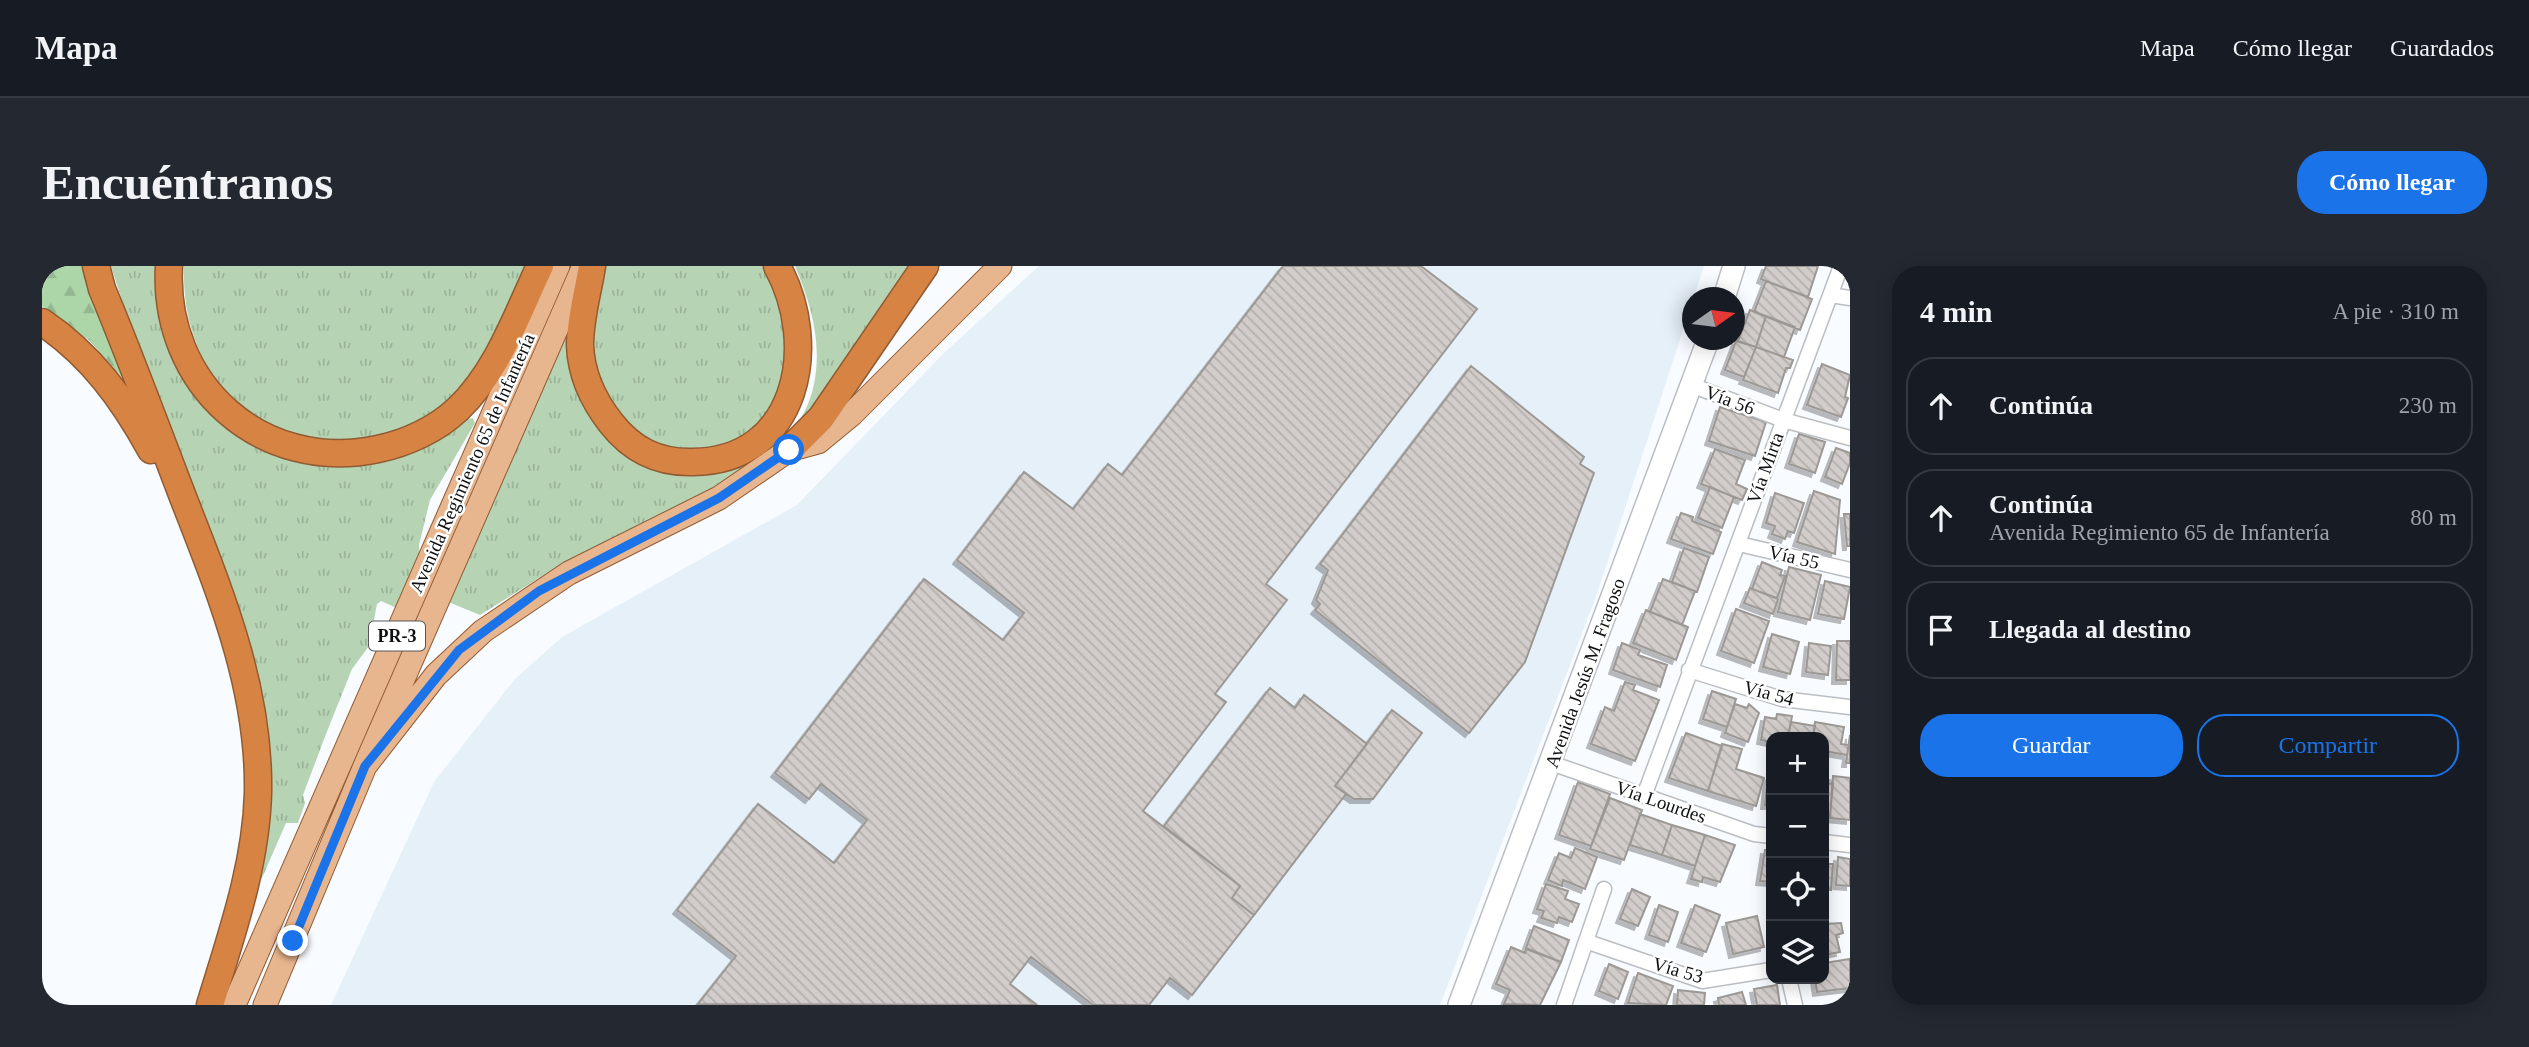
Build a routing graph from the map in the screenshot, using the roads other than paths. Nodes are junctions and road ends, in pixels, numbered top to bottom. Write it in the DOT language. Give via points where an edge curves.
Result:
graph roads {
  1 [pos="96,266"];
  2 [pos="169,266"];
  3 [pos="540,266"];
  4 [pos="558,266"];
  5 [pos="584,266"];
  6 [pos="592,266"];
  7 [pos="777,266"];
  8 [pos="925,266"];
  9 [pos="1000,266"];
  10 [pos="1734,266"];
  11 [pos="1841,266"];
  12 [pos="1727,287"];
  13 [pos="1831,295"];
  14 [pos="1850,298"];
  15 [pos="42,322"];
  16 [pos="1704,350"];
  17 [pos="1691,385"];
  18 [pos="1783,420"];
  19 [pos="1850,438"];
  20 [pos="789,450"];
  21 [pos="196,528"];
  22 [pos="1738,544"];
  23 [pos="1850,570"];
  24 [pos="1689,670"];
  25 [pos="1850,708"];
  26 [pos="1551,763"];
  27 [pos="365,766"];
  28 [pos="1644,796"];
  29 [pos="1766,835"];
  30 [pos="1829,843"];
  31 [pos="1850,845"];
  32 [pos="1604,889"];
  33 [pos="1588,942"];
  34 [pos="1766,971"];
  35 [pos="1790,984"];
  36 [pos="210,1005"];
  37 [pos="234,1005"];
  38 [pos="265,1005"];
  39 [pos="1459,1005"];
  40 [pos="1563,1005"];
  41 [pos="1795,1005"];
  1 -- 21 [label="highway"];
  2 -- 3 [label="highway" via="169,310 175,331 182,353 205,389 224,409 273,442 337,454 391,446 440,424 458,409 496,358"];
  4 -- 37 [label="main road, Avenida Regimiento 65 de Infantería / PR-3"];
  5 -- 27 [label="main road, Avenida Regimiento 65 de Infantería / PR-3"];
  6 -- 7 [label="highway" via="580,345 591,394 618,433 634,447 651,456 688,463 739,454 760,440 786,408 794,387 798,341 794,308"];
  8 -- 20 [label="highway" via="828,409"];
  9 -- 20 [label="main road" via="852,414 818,442"];
  10 -- 12 [label="street"];
  11 -- 13 [label="street, Vía Mirta"];
  13 -- 14 [label="street"];
  13 -- 18 [label="street, Vía Mirta"];
  15 -- 21 [label="highway" via="73,346 115,390"];
  16 -- 17 [label="street, Avenida Jesús M. Fragoso"];
  17 -- 18 [label="street, Vía 56"];
  17 -- 26 [label="street, Avenida Jesús M. Fragoso"];
  18 -- 19 [label="street, Vía 56"];
  18 -- 22 [label="street, Vía Mirta"];
  20 -- 27 [label="main road" via="719,498 569,573 508,612 459,650"];
  21 -- 36 [label="highway" via="252,701 257,779 248,871"];
  22 -- 23 [label="street, Vía 55"];
  22 -- 24 [label="street, Vía Mirta"];
  24 -- 25 [label="street, Vía 54" via="1782,699"];
  24 -- 28 [label="street, Vía Mirta"];
  26 -- 28 [label="street, Vía Lourdes"];
  26 -- 39 [label="street, Avenida Jesús M. Fragoso"];
  27 -- 38 [label="main road, Avenida Regimiento 65 de Infantería / PR-3"];
  28 -- 29 [label="street, Vía Lourdes"];
  30 -- 31 [label="street"];
  32 -- 33 [label="street"];
  33 -- 34 [label="street, Vía 53" via="1702,981"];
  33 -- 40 [label="street"];
  35 -- 41 [label="street"];
}
